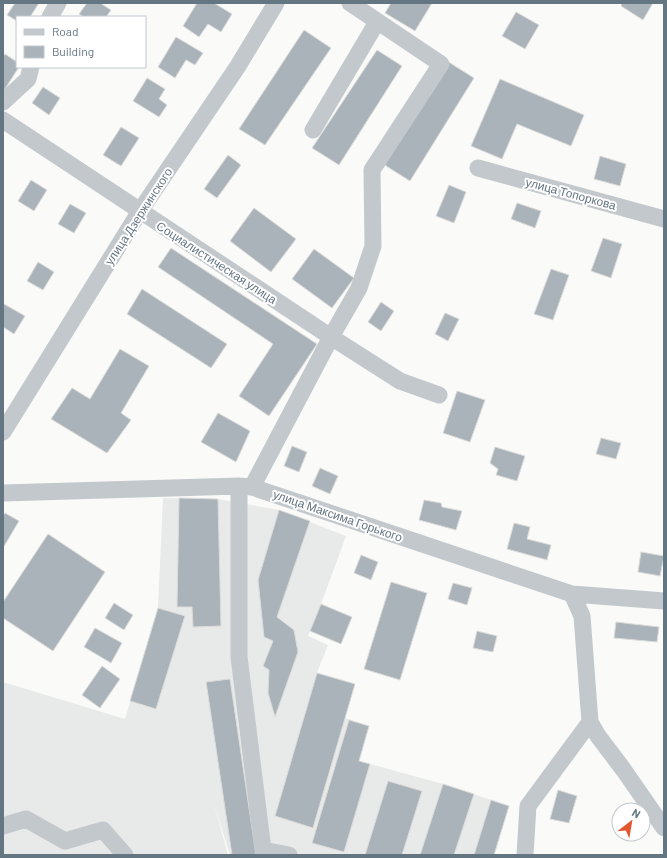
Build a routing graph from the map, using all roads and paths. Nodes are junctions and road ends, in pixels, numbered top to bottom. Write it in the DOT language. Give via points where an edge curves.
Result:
graph roads {
  1 [pos="58,3"];
  2 [pos="276,3"];
  3 [pos="350,3"];
  4 [pos="51,16"];
  5 [pos="377,22"];
  6 [pos="31,68"];
  7 [pos="3,102"];
  8 [pos="3,120"];
  9 [pos="313,130"];
  10 [pos="478,168"];
  11 [pos="140,211"];
  12 [pos="664,219"];
  13 [pos="331,337"];
  14 [pos="439,395"];
  15 [pos="3,432"];
  16 [pos="245,486"];
  17 [pos="3,493"];
  18 [pos="572,594"];
  19 [pos="664,601"];
  20 [pos="590,722"];
  21 [pos="3,826"];
  22 [pos="664,828"];
  23 [pos="125,855"];
  24 [pos="289,855"];
  25 [pos="525,855"];
  1 -- 4 [label="street"];
  2 -- 11 [label="street, улица Дзержинского" via="238,66"];
  3 -- 5 [label="street"];
  5 -- 9 [label="street"];
  5 -- 13 [label="street" via="441,64 372,170 373,246 359,288"];
  6 -- 7 [label="street" via="28,79"];
  8 -- 11 [label="street, Социалистическая улица"];
  10 -- 12 [label="street, улица Топоркова"];
  11 -- 13 [label="street, Социалистическая улица"];
  11 -- 15 [label="street, улица Дзержинского"];
  13 -- 14 [label="street, Социалистическая улица" via="400,381"];
  13 -- 16 [label="street"];
  16 -- 17 [label="street, улица Максима Горького"];
  16 -- 18 [label="street, улица Максима Горького"];
  16 -- 24 [label="street" via="238,657 263,850"];
  18 -- 19 [label="street, улица Максима Горького"];
  18 -- 20 [label="street" via="582,616"];
  20 -- 22 [label="street"];
  20 -- 25 [label="street" via="528,806"];
  21 -- 23 [label="street" via="26,819 65,841 103,830"];
}
